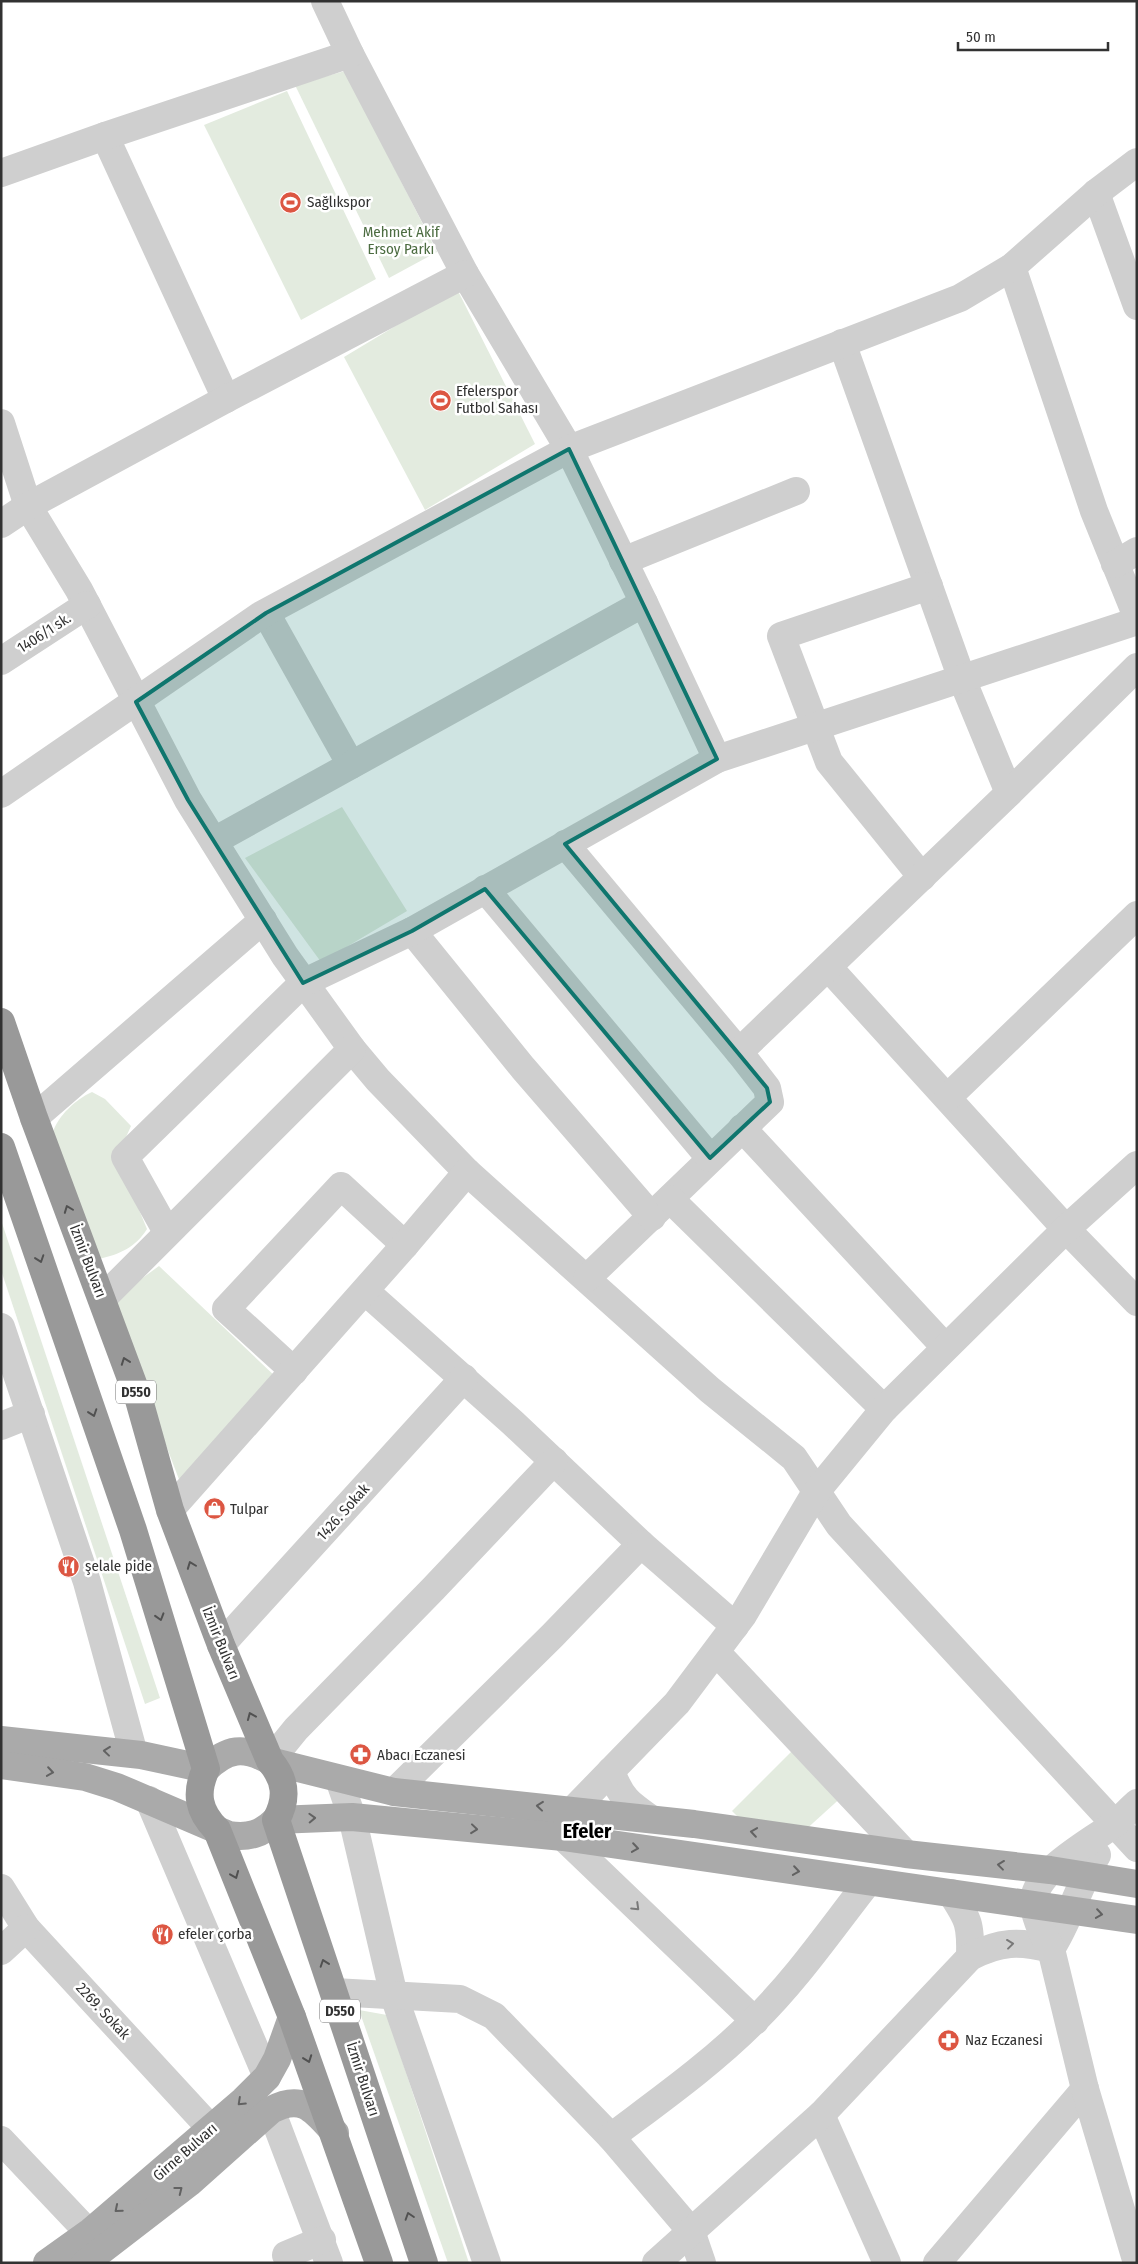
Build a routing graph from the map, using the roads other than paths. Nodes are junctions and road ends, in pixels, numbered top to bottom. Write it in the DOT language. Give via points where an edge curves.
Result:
graph roads {
  1 [pos="325,1"];
  2 [pos="350,54"];
  3 [pos="105,136"];
  4 [pos="1137,162"];
  5 [pos="1,173"];
  6 [pos="1096,193"];
  7 [pos="1012,267"];
  8 [pos="465,274"];
  9 [pos="1137,306"];
  10 [pos="842,343"];
  11 [pos="226,398"];
  12 [pos="1,423"];
  13 [pos="569,449"];
  14 [pos="796,491"];
  15 [pos="28,506"];
  16 [pos="1,524"];
  17 [pos="1126,558"];
  18 [pos="623,561"];
  19 [pos="929,586"];
  20 [pos="644,603"];
  21 [pos="86,605"];
  22 [pos="266,613"];
  23 [pos="1137,617"];
  24 [pos="1137,621"];
  25 [pos="1,661"];
  26 [pos="1137,667"];
  27 [pos="962,679"];
  28 [pos="136,702"];
  29 [pos="814,727"];
  30 [pos="717,759"];
  31 [pos="351,765"];
  32 [pos="1009,793"];
  33 [pos="1,794"];
  34 [pos="214,841"];
  35 [pos="565,844"];
  36 [pos="922,877"];
  37 [pos="485,889"];
  38 [pos="1137,915"];
  39 [pos="263,920"];
  40 [pos="412,931"];
  41 [pos="828,967"];
  42 [pos="303,983"];
  43 [pos="1,1022"];
  44 [pos="352,1049"];
  45 [pos="739,1052"];
  46 [pos="948,1097"];
  47 [pos="34,1118"];
  48 [pos="742,1128"];
  49 [pos="1,1147"];
  50 [pos="710,1158"];
  51 [pos="1137,1165"];
  52 [pos="467,1172"];
  53 [pos="661,1208"];
  54 [pos="1066,1229"];
  55 [pos="167,1232"];
  56 [pos="406,1245"];
  57 [pos="587,1278"];
  58 [pos="365,1292"];
  59 [pos="102,1299"];
  60 [pos="1137,1302"];
  61 [pos="1,1327"];
  62 [pos="945,1347"];
  63 [pos="294,1370"];
  64 [pos="464,1378"];
  65 [pos="884,1409"];
  66 [pos="31,1414"];
  67 [pos="1,1426"];
  68 [pos="554,1461"];
  69 [pos="816,1492"];
  70 [pos="170,1510"];
  71 [pos="641,1544"];
  72 [pos="735,1626"];
  73 [pos="221,1645"];
  74 [pos="716,1652"];
  75 [pos="1,1740"];
  76 [pos="134,1754"];
  77 [pos="270,1761"];
  78 [pos="4,1768"];
  79 [pos="206,1769"];
  80 [pos="611,1771"];
  81 [pos="338,1779"];
  82 [pos="394,1792"];
  83 [pos="149,1800"];
  84 [pos="1137,1803"];
  85 [pos="574,1809"];
  86 [pos="352,1817"];
  87 [pos="651,1819"];
  88 [pos="276,1820"];
  89 [pos="1115,1824"];
  90 [pos="217,1830"];
  91 [pos="563,1837"];
  92 [pos="1137,1848"];
  93 [pos="906,1854"];
  94 [pos="1050,1870"];
  95 [pos="1085,1876"];
  96 [pos="868,1882"];
  97 [pos="1137,1884"];
  98 [pos="1,1888"];
  99 [pos="951,1893"];
  100 [pos="1033,1905"];
  101 [pos="1070,1910"];
  102 [pos="1137,1920"];
  103 [pos="26,1928"];
  104 [pos="1052,1948"];
  105 [pos="1,1951"];
  106 [pos="970,1957"];
  107 [pos="334,1992"];
  108 [pos="394,1996"];
  109 [pos="292,2017"];
  110 [pos="755,2021"];
  111 [pos="267,2077"];
  112 [pos="1085,2089"];
  113 [pos="271,2110"];
  114 [pos="821,2115"];
  115 [pos="335,2133"];
  116 [pos="611,2136"];
  117 [pos="220,2138"];
  118 [pos="1,2140"];
  119 [pos="691,2230"];
  120 [pos="89,2233"];
  121 [pos="325,2252"];
  122 [pos="286,2255"];
  123 [pos="47,2263"];
  124 [pos="85,2263"];
  125 [pos="379,2263"];
  126 [pos="424,2263"];
  127 [pos="487,2263"];
  128 [pos="656,2263"];
  129 [pos="702,2263"];
  130 [pos="887,2263"];
  131 [pos="937,2263"];
  132 [pos="1137,2263"];
  1 -- 2 [label="street"];
  2 -- 3 [label="street"];
  2 -- 8 [label="street"];
  3 -- 5 [label="street"];
  3 -- 11 [label="street"];
  4 -- 6 [label="street"];
  6 -- 7 [label="street"];
  6 -- 9 [label="street"];
  7 -- 10 [label="street" via="960,298"];
  7 -- 17 [label="street" via="1094,511"];
  8 -- 11 [label="street"];
  8 -- 13 [label="street"];
  10 -- 13 [label="street"];
  10 -- 19 [label="street"];
  11 -- 15 [label="street"];
  12 -- 15 [label="street"];
  13 -- 18 [label="street"];
  13 -- 22 [label="street"];
  14 -- 18 [label="street"];
  15 -- 16 [label="street"];
  15 -- 21 [label="street"];
  17 -- 23 [label="street"];
  18 -- 20 [label="street"];
  19 -- 27 [label="street"];
  19 -- 29 [label="street" via="781,636"];
  20 -- 30 [label="street"];
  20 -- 31 [label="street"];
  21 -- 25 [label="street, 1406/1 sk."];
  21 -- 28 [label="street"];
  22 -- 28 [label="street"];
  22 -- 31 [label="street"];
  24 -- 27 [label="street"];
  26 -- 32 [label="street"];
  27 -- 29 [label="street"];
  27 -- 32 [label="street"];
  28 -- 33 [label="street"];
  28 -- 34 [label="street" via="188,800"];
  29 -- 30 [label="street"];
  29 -- 36 [label="street" via="828,762"];
  30 -- 35 [label="street"];
  31 -- 34 [label="street"];
  32 -- 36 [label="street"];
  34 -- 39 [label="street"];
  35 -- 37 [label="street"];
  35 -- 45 [label="street"];
  36 -- 41 [label="street"];
  37 -- 40 [label="street"];
  37 -- 50 [label="street"];
  38 -- 46 [label="street"];
  39 -- 42 [label="street"];
  39 -- 47 [label="street"];
  40 -- 42 [label="street"];
  40 -- 53 [label="street" via="523,1068"];
  41 -- 45 [label="street"];
  41 -- 46 [label="street"];
  42 -- 44 [label="street"];
  42 -- 55 [label="street" via="125,1157"];
  43 -- 47 [label="highway, İzmir Bulvarı / D550"];
  44 -- 52 [label="street"];
  44 -- 55 [label="street"];
  45 -- 48 [label="street" via="767,1088 770,1102"];
  46 -- 54 [label="street"];
  59 -- 47 [label="highway, İzmir Bulvarı / D550, one-way"];
  48 -- 50 [label="street"];
  48 -- 62 [label="street"];
  49 -- 79 [label="highway, one-way" via="133,1530"];
  50 -- 53 [label="street"];
  51 -- 54 [label="street"];
  52 -- 56 [label="street"];
  52 -- 57 [label="street"];
  53 -- 57 [label="street"];
  53 -- 65 [label="street"];
  54 -- 60 [label="street"];
  54 -- 62 [label="street"];
  55 -- 59 [label="street"];
  56 -- 58 [label="street"];
  56 -- 63 [label="street" via="340,1186 226,1309"];
  57 -- 69 [label="street" via="710,1390 794,1458"];
  58 -- 63 [label="street"];
  58 -- 64 [label="street"];
  70 -- 59 [label="highway, İzmir Bulvarı / D550, one-way" via="139,1400"];
  61 -- 66 [label="street"];
  62 -- 65 [label="street"];
  63 -- 70 [label="street"];
  64 -- 68 [label="street"];
  64 -- 73 [label="street, 1426. Sokak"];
  65 -- 69 [label="street"];
  66 -- 67 [label="street"];
  66 -- 76 [label="street" via="87,1582"];
  68 -- 71 [label="street"];
  68 -- 77 [label="street" via="296,1729"];
  69 -- 72 [label="street"];
  69 -- 89 [label="street" via="839,1525"];
  73 -- 70 [label="highway, İzmir Bulvarı / D550, one-way"];
  71 -- 72 [label="street"];
  71 -- 82 [label="street"];
  72 -- 74 [label="street"];
  77 -- 73 [label="highway, İzmir Bulvarı / D550, one-way"];
  74 -- 80 [label="street" via="677,1703"];
  74 -- 93 [label="street"];
  76 -- 75 [label="main road, one-way"];
  76 -- 79 [label="main road"];
  77 -- 79 [label="main road" via="257,1754 229,1752"];
  77 -- 81 [label="main road"];
  77 -- 88 [label="highway, İzmir Bulvarı / D550" via="278,1771 284,1789 282,1808"];
  78 -- 83 [label="main road, one-way" via="85,1777"];
  79 -- 90 [label="highway" via="198,1795 201,1808"];
  80 -- 85 [label="street"];
  80 -- 87 [label="street" via="618,1791 630,1805"];
  81 -- 82 [label="main road"];
  81 -- 86 [label="street"];
  85 -- 82 [label="main road, one-way"];
  83 -- 90 [label="main road"];
  83 -- 111 [label="street"];
  84 -- 89 [label="street"];
  85 -- 87 [label="main road"];
  88 -- 86 [label="main road, one-way"];
  86 -- 91 [label="main road, one-way"];
  86 -- 108 [label="street"];
  93 -- 87 [label="main road, one-way"];
  88 -- 90 [label="main road" via="255,1835 242,1837"];
  107 -- 88 [label="highway, İzmir Bulvarı / D550, one-way"];
  89 -- 92 [label="street"];
  89 -- 94 [label="street"];
  89 -- 95 [label="street"];
  90 -- 109 [label="highway, one-way"];
  91 -- 96 [label="main road, one-way"];
  91 -- 110 [label="street, one-way"];
  94 -- 93 [label="main road, one-way"];
  94 -- 95 [label="main road"];
  94 -- 100 [label="street" via="1038,1887"];
  95 -- 97 [label="main road"];
  95 -- 101 [label="street"];
  96 -- 99 [label="main road"];
  96 -- 110 [label="street"];
  98 -- 103 [label="street, 2269. Sokak"];
  99 -- 100 [label="main road"];
  99 -- 106 [label="street" via="966,1915 971,1930"];
  100 -- 101 [label="main road"];
  100 -- 104 [label="street" via="1042,1932"];
  101 -- 102 [label="main road, one-way"];
  101 -- 104 [label="street"];
  103 -- 105 [label="street"];
  103 -- 117 [label="street, 2269. Sokak"];
  106 -- 104 [label="street, one-way" via="989,1947 1015,1942"];
  104 -- 112 [label="street"];
  106 -- 114 [label="street"];
  107 -- 108 [label="street"];
  126 -- 107 [label="highway, İzmir Bulvarı / D550, one-way"];
  108 -- 116 [label="street" via="460,1999 494,2016"];
  108 -- 127 [label="street"];
  109 -- 111 [label="main road, Girne Bulvarı" via="278,2059"];
  109 -- 115 [label="highway, one-way"];
  110 -- 116 [label="street" via="714,2058"];
  111 -- 117 [label="main road, Girne Bulvarı, one-way"];
  112 -- 131 [label="street"];
  112 -- 132 [label="street"];
  113 -- 115 [label="main road, Girne Bulvarı" via="285,2103 300,2102 320,2116"];
  113 -- 117 [label="main road, Girne Bulvarı"];
  113 -- 121 [label="street"];
  114 -- 119 [label="street"];
  114 -- 130 [label="street"];
  115 -- 125 [label="highway"];
  116 -- 119 [label="street"];
  117 -- 120 [label="main road, Girne Bulvarı, one-way"];
  124 -- 117 [label="main road, Girne Bulvarı, one-way" via="189,2183"];
  118 -- 120 [label="street"];
  119 -- 128 [label="street"];
  119 -- 129 [label="street"];
  120 -- 123 [label="main road, Girne Bulvarı"];
  121 -- 122 [label="street"];
}
